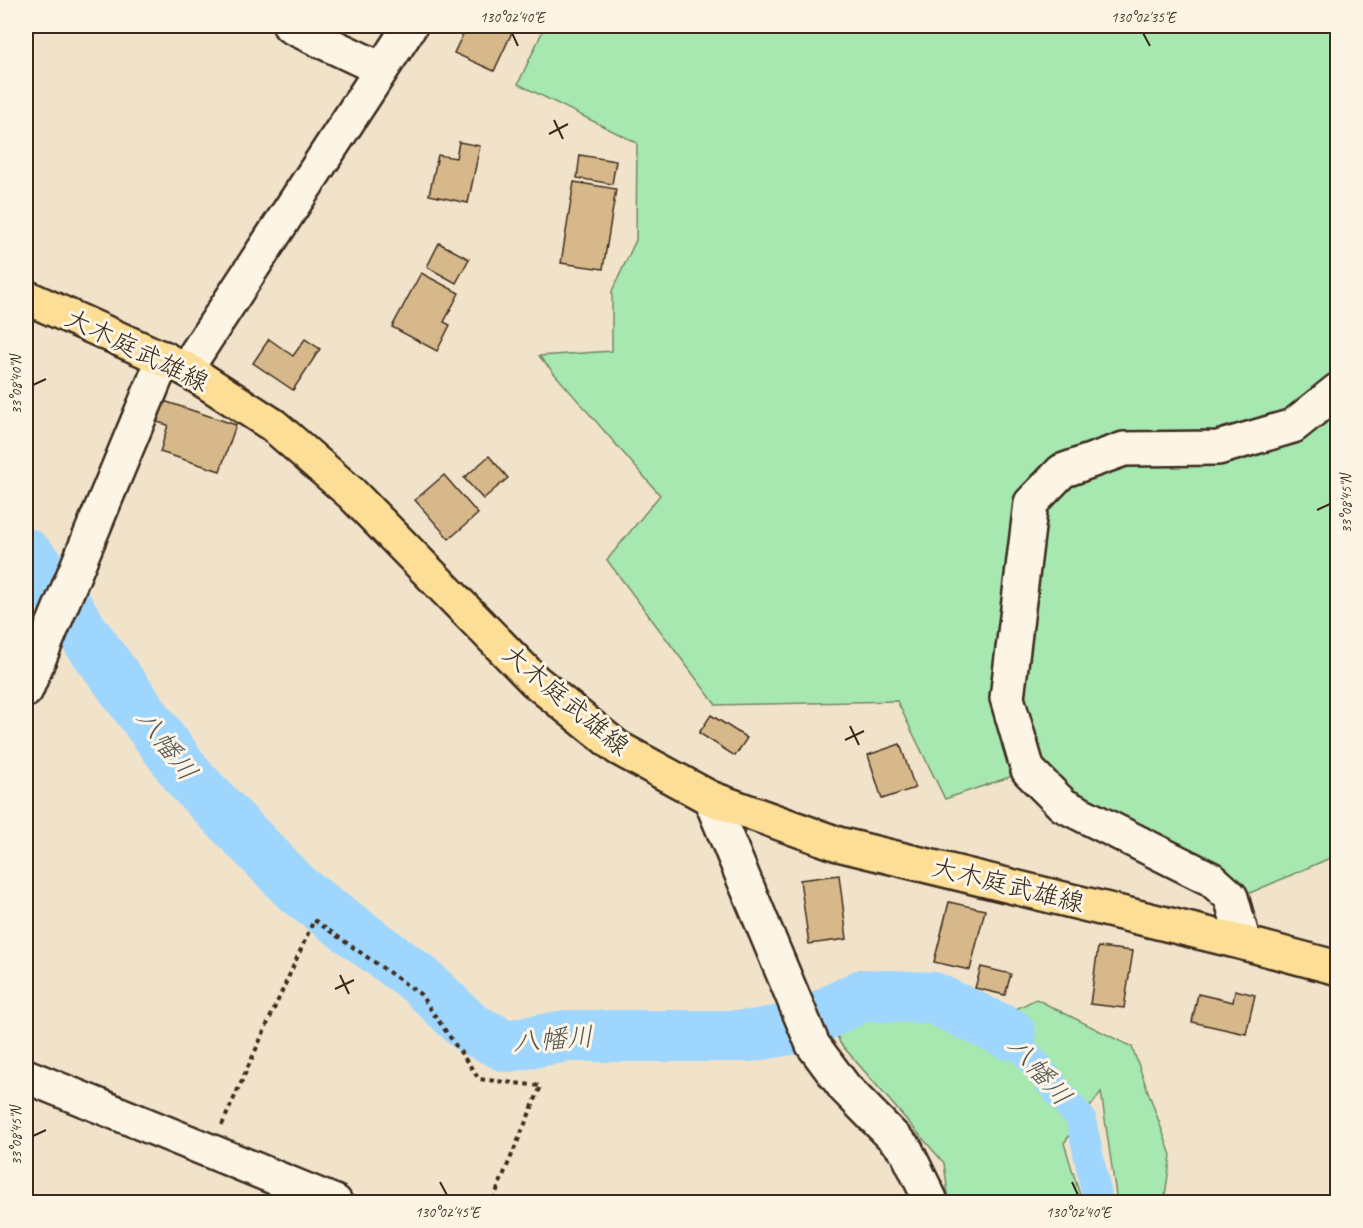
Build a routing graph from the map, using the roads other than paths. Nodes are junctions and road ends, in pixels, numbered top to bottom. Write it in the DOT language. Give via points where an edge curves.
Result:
graph roads {
  1 [pos="290,26"];
  2 [pos="410,26"];
  3 [pos="381,69"];
  4 [pos="26,297"];
  5 [pos="175,363"];
  6 [pos="1338,390"];
  7 [pos="26,690"];
  8 [pos="710,798"];
  9 [pos="1244,943"];
  10 [pos="1338,968"];
  11 [pos="26,1076"];
  12 [pos="335,1203"];
  13 [pos="930,1203"];
  1 -- 3 [label="street"];
  2 -- 3 [label="street"];
  3 -- 5 [label="street"];
  4 -- 5 [label="main road, 大木庭武雄線"];
  5 -- 7 [label="street" via="71,580"];
  5 -- 8 [label="main road, 大木庭武雄線" via="273,425 351,493 535,681 618,748"];
  6 -- 9 [label="street" via="1293,426 1218,448 1124,449 1062,471 1031,503 1007,698 1028,770 1064,805 1211,879 1231,897"];
  8 -- 9 [label="main road, 大木庭武雄線" via="838,844"];
  8 -- 13 [label="street" via="813,1045 844,1088 906,1150"];
  9 -- 10 [label="main road, 大木庭武雄線"];
  11 -- 12 [label="street"];
}
